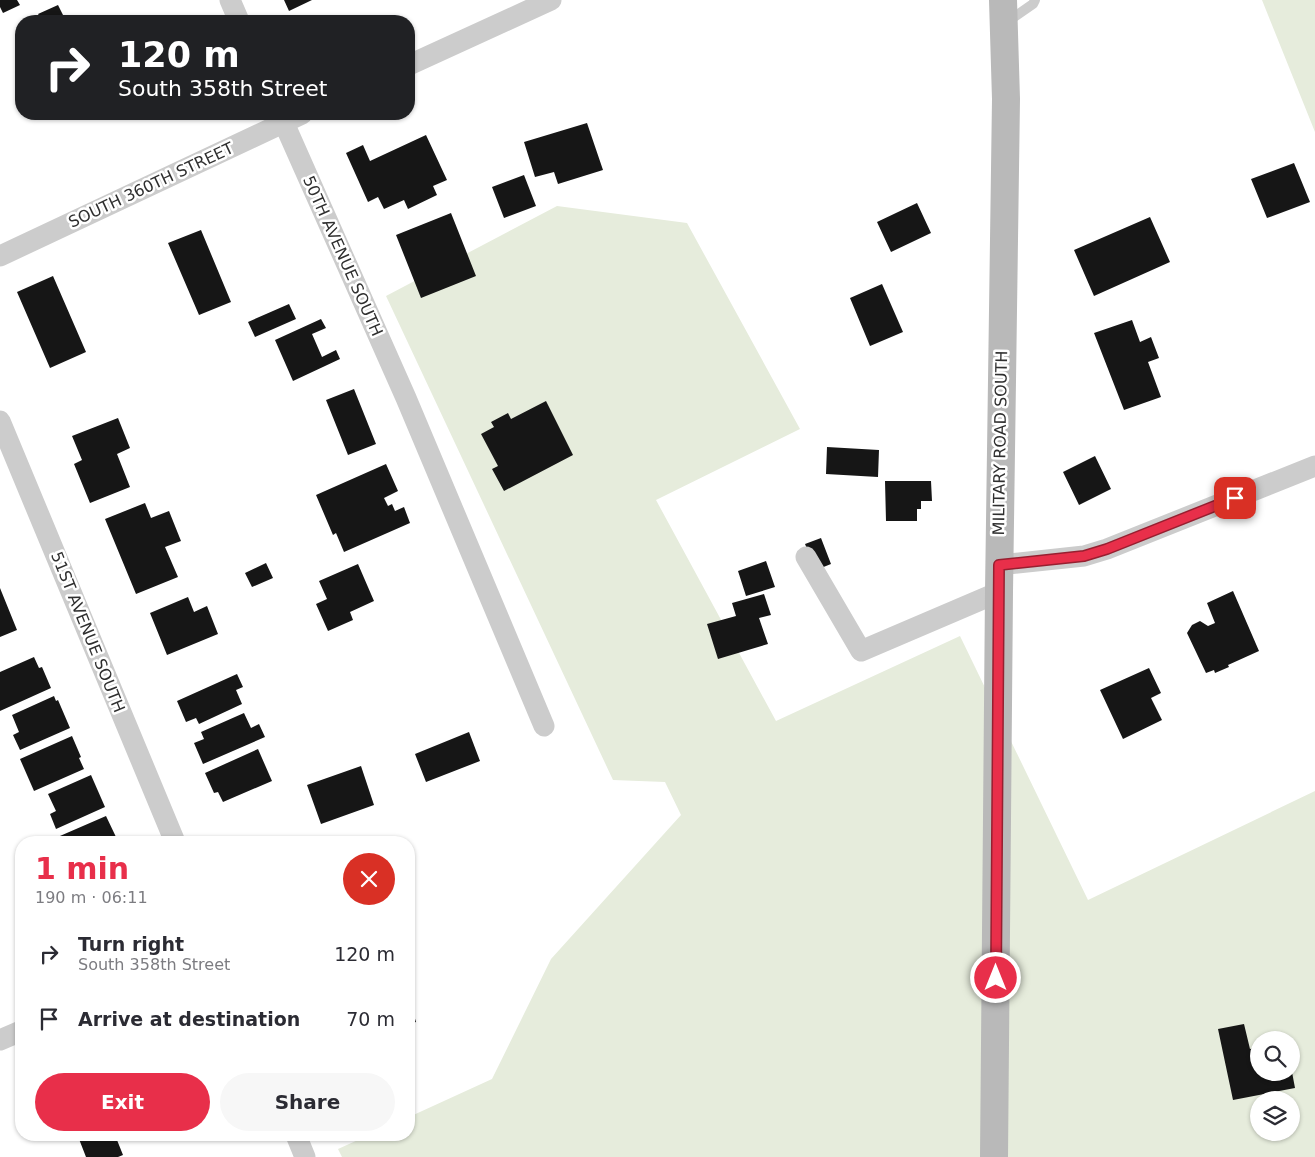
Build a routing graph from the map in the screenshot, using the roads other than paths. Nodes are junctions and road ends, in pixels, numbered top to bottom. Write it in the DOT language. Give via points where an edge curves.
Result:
graph roads {
  1 [pos="230,0"];
  2 [pos="551,0"];
  3 [pos="1036,0"];
  4 [pos="1003,12"];
  5 [pos="236,15"];
  6 [pos="415,62"];
  7 [pos="281,120"];
  8 [pos="291,120"];
  9 [pos="0,256"];
  10 [pos="0,422"];
  11 [pos="1315,466"];
  12 [pos="806,557"];
  13 [pos="999,565"];
  14 [pos="999,592"];
  15 [pos="544,726"];
  16 [pos="172,836"];
  17 [pos="15,1034"];
  18 [pos="0,1040"];
  19 [pos="299,1141"];
  20 [pos="306,1157"];
  21 [pos="994,1157"];
  1 -- 5 [label="street"];
  2 -- 6 [label="street"];
  3 -- 4 [label="lane" via="1033,4"];
  4 -- 13 [label="main road, MILITARY ROAD SOUTH" via="1006,99"];
  7 -- 9 [label="street, SOUTH 360TH STREET"];
  8 -- 15 [label="street, 50TH AVENUE SOUTH"];
  10 -- 16 [label="street, 51ST AVENUE SOUTH"];
  11 -- 13 [label="street" via="1107,549 1084,556"];
  12 -- 14 [label="street" via="861,651"];
  13 -- 14 [label="main road, MILITARY ROAD SOUTH"];
  14 -- 21 [label="main road, MILITARY ROAD SOUTH"];
  17 -- 18 [label="street"];
  19 -- 20 [label="street"];
}
